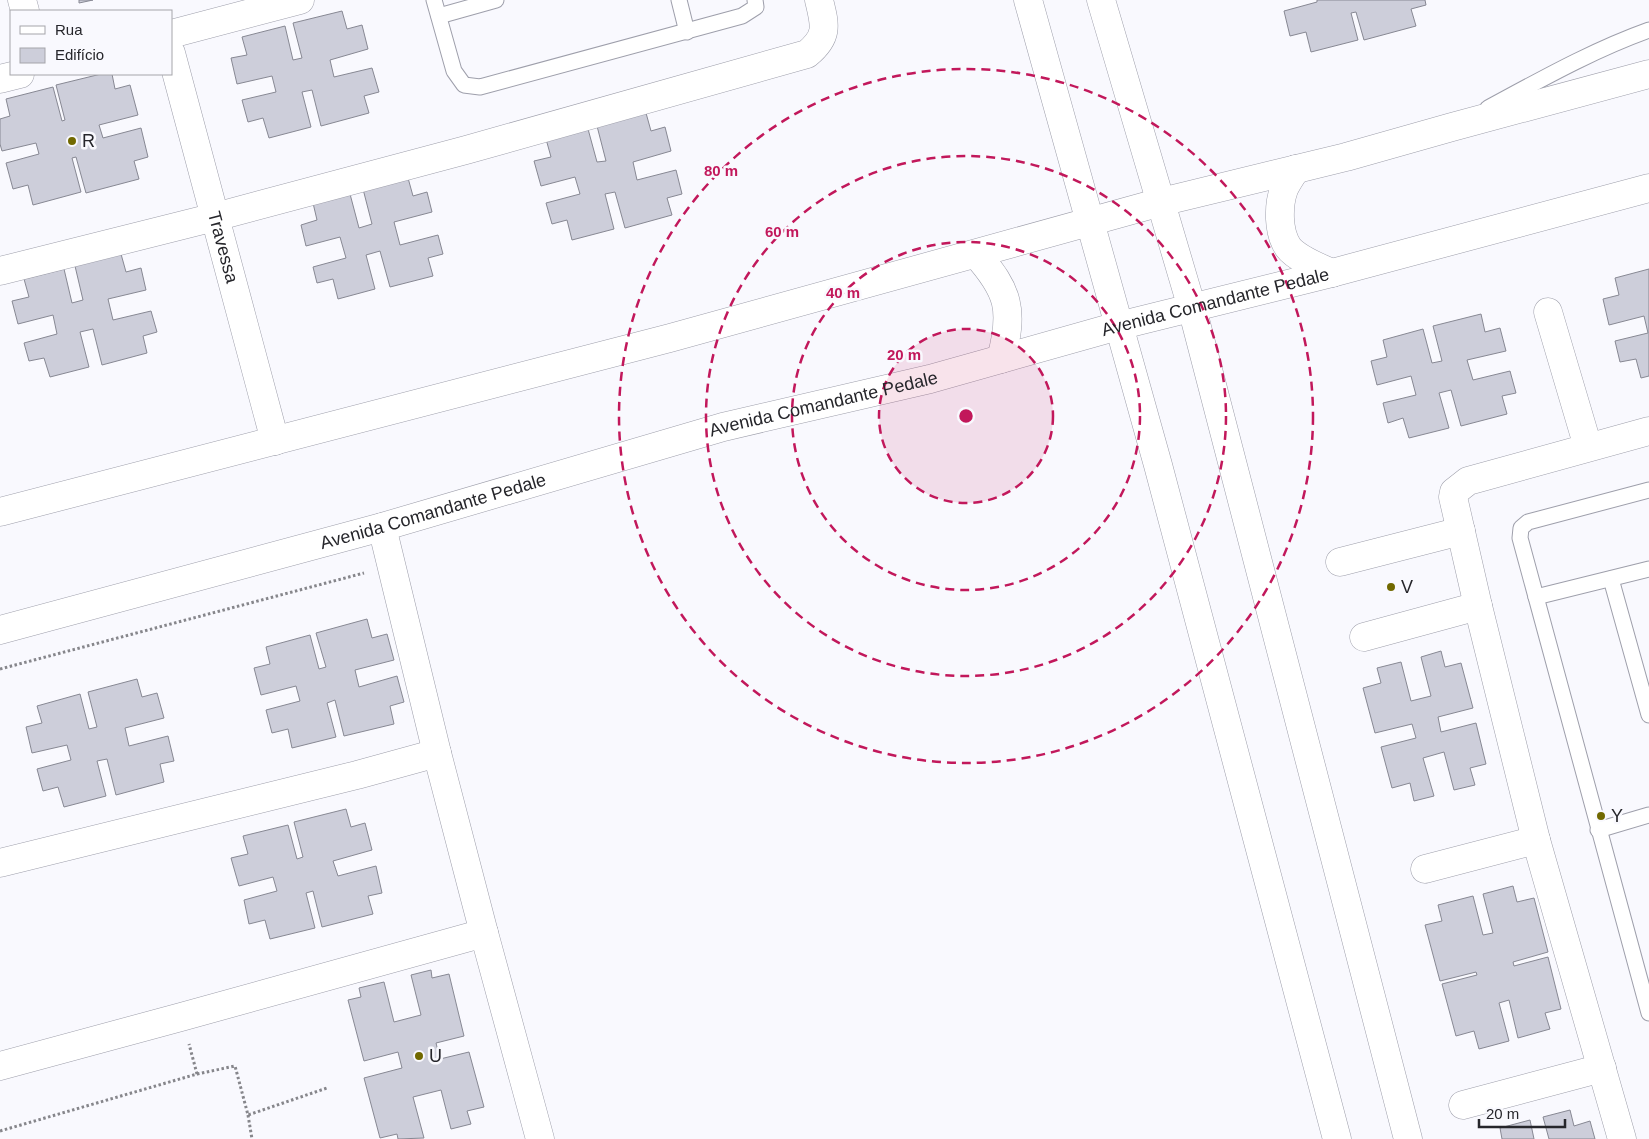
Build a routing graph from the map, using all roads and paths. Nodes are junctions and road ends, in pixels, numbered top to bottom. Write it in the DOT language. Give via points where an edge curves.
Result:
graph roads {
  1 [pos="300,0"];
  2 [pos="434,0"];
  3 [pos="496,0"];
  4 [pos="679,0"];
  5 [pos="755,0"];
  6 [pos="819,0"];
  7 [pos="1028,0"];
  8 [pos="1101,0"];
  9 [pos="439,16"];
  10 [pos="1649,30"];
  11 [pos="687,32"];
  12 [pos="172,34"];
  13 [pos="172,57"];
  14 [pos="1649,74"];
  15 [pos="15,75"];
  16 [pos="0,78"];
  17 [pos="1452,127"];
  18 [pos="1296,169"];
  19 [pos="1649,188"];
  20 [pos="1160,202"];
  21 [pos="215,218"];
  22 [pos="1089,222"];
  23 [pos="976,254"];
  24 [pos="0,271"];
  25 [pos="1332,273"];
  26 [pos="1192,308"];
  27 [pos="1548,312"];
  28 [pos="1118,326"];
  29 [pos="1001,359"];
  30 [pos="1649,431"];
  31 [pos="275,441"];
  32 [pos="1588,447"];
  33 [pos="1649,490"];
  34 [pos="0,512"];
  35 [pos="382,527"];
  36 [pos="1461,532"];
  37 [pos="1340,562"];
  38 [pos="391,565"];
  39 [pos="1649,569"];
  40 [pos="1611,579"];
  41 [pos="1536,597"];
  42 [pos="1478,606"];
  43 [pos="0,630"];
  44 [pos="1364,636"];
  45 [pos="0,669"];
  46 [pos="1649,715"];
  47 [pos="437,753"];
  48 [pos="1649,815"];
  49 [pos="1598,830"];
  50 [pos="1536,840"];
  51 [pos="0,863"];
  52 [pos="1425,868"];
  53 [pos="484,932"];
  54 [pos="1649,1013"];
  55 [pos="181,1018"];
  56 [pos="0,1066"];
  57 [pos="1602,1068"];
  58 [pos="198,1074"];
  59 [pos="327,1088"];
  60 [pos="1463,1105"];
  61 [pos="248,1115"];
  62 [pos="0,1131"];
  63 [pos="252,1139"];
  64 [pos="540,1139"];
  65 [pos="1337,1139"];
  66 [pos="1408,1139"];
  67 [pos="1622,1139"];
  1 -- 12 [label="street"];
  2 -- 9 [label="lane"];
  3 -- 9 [label="lane"];
  4 -- 11 [label="lane"];
  5 -- 11 [label="lane" via="756,7 742,16"];
  6 -- 21 [label="street" via="825,29 816,46 807,54"];
  7 -- 22 [label="street"];
  8 -- 20 [label="street"];
  9 -- 11 [label="lane" via="454,71 464,85 480,87"];
  10 -- 17 [label="lane" via="1551,75"];
  13 -- 21 [label="street, Travessa"];
  14 -- 17 [label="street"];
  15 -- 16 [label="street"];
  17 -- 18 [label="street"];
  18 -- 20 [label="street"];
  18 -- 25 [label="street" via="1284,189 1280,205 1283,236 1289,248"];
  19 -- 25 [label="street, Avenida Comandante Pedale"];
  20 -- 22 [label="street"];
  20 -- 26 [label="street"];
  21 -- 24 [label="street"];
  21 -- 31 [label="street, Travessa"];
  22 -- 23 [label="street"];
  22 -- 28 [label="street"];
  23 -- 29 [label="street" via="1000,285 1006,300 1007,338"];
  23 -- 31 [label="street"];
  25 -- 26 [label="street, Avenida Comandante Pedale"];
  26 -- 28 [label="street, Avenida Comandante Pedale"];
  26 -- 66 [label="street"];
  27 -- 32 [label="street"];
  28 -- 29 [label="street, Avenida Comandante Pedale"];
  28 -- 65 [label="street"];
  29 -- 35 [label="street, Avenida Comandante Pedale" via="724,427"];
  30 -- 32 [label="street"];
  31 -- 34 [label="street"];
  32 -- 36 [label="street" via="1468,481 1454,492 1453,497"];
  33 -- 41 [label="lane" via="1528,522 1521,528 1520,538"];
  35 -- 38 [label="street"];
  35 -- 43 [label="street, Avenida Comandante Pedale"];
  36 -- 37 [label="street"];
  36 -- 42 [label="street"];
  38 -- 45 [label="path"];
  38 -- 47 [label="street"];
  39 -- 40 [label="lane"];
  40 -- 41 [label="lane"];
  40 -- 46 [label="lane"];
  41 -- 49 [label="lane"];
  42 -- 44 [label="street"];
  42 -- 50 [label="street"];
  47 -- 51 [label="street"];
  47 -- 53 [label="street"];
  48 -- 49 [label="lane"];
  49 -- 54 [label="lane"];
  50 -- 52 [label="street"];
  50 -- 57 [label="street"];
  53 -- 55 [label="street"];
  53 -- 64 [label="street"];
  55 -- 56 [label="street"];
  55 -- 58 [label="path"];
  57 -- 60 [label="street"];
  57 -- 67 [label="street"];
  58 -- 61 [label="path" via="235,1066"];
  58 -- 62 [label="path"];
  59 -- 61 [label="path"];
  61 -- 63 [label="path"];
}
